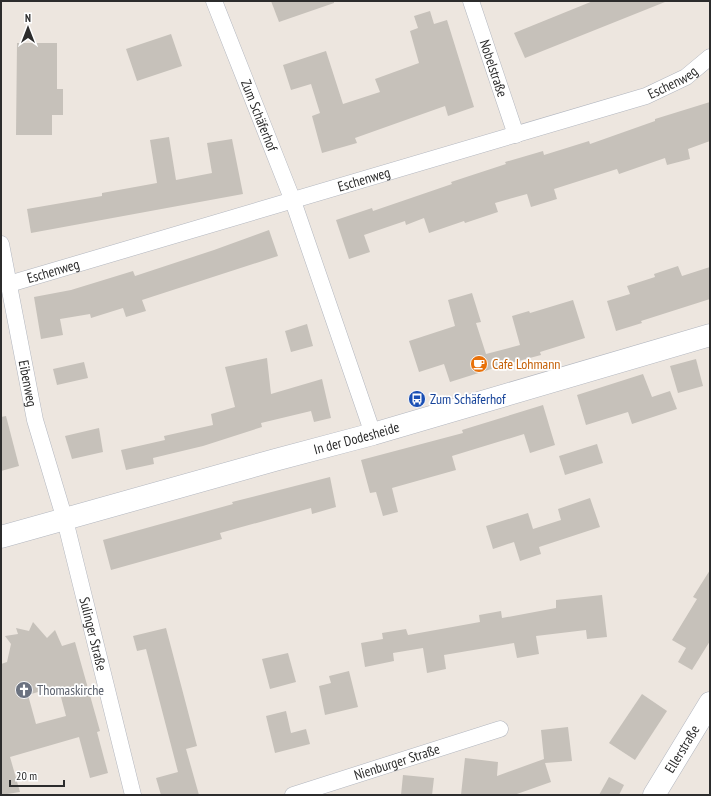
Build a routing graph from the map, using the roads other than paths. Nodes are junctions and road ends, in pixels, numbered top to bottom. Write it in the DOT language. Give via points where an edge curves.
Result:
graph roads {
  1 [pos="214,1"];
  2 [pos="471,1"];
  3 [pos="710,57"];
  4 [pos="516,135"];
  5 [pos="293,201"];
  6 [pos="1,244"];
  7 [pos="8,284"];
  8 [pos="710,335"];
  9 [pos="373,434"];
  10 [pos="65,520"];
  11 [pos="1,537"];
  12 [pos="710,703"];
  13 [pos="500,729"];
  14 [pos="133,795"];
  15 [pos="293,795"];
  16 [pos="654,795"];
  1 -- 5 [label="street, Zum Schäferhof"];
  2 -- 4 [label="street, Nobelstraße"];
  3 -- 4 [label="street, Eschenweg" via="686,77 646,96"];
  4 -- 5 [label="street, Eschenweg"];
  5 -- 7 [label="street, Eschenweg"];
  5 -- 9 [label="street, Zum Schäferhof"];
  6 -- 7 [label="street, Eibenweg"];
  7 -- 10 [label="street, Eibenweg" via="35,420"];
  8 -- 9 [label="street, In der Dodesheide"];
  9 -- 10 [label="street, In der Dodesheide"];
  10 -- 11 [label="street, In der Dodesheide"];
  10 -- 14 [label="street, Sulinger Straße"];
  12 -- 16 [label="street, Ellerstraße"];
  13 -- 15 [label="street, Nienburger Straße"];
}
